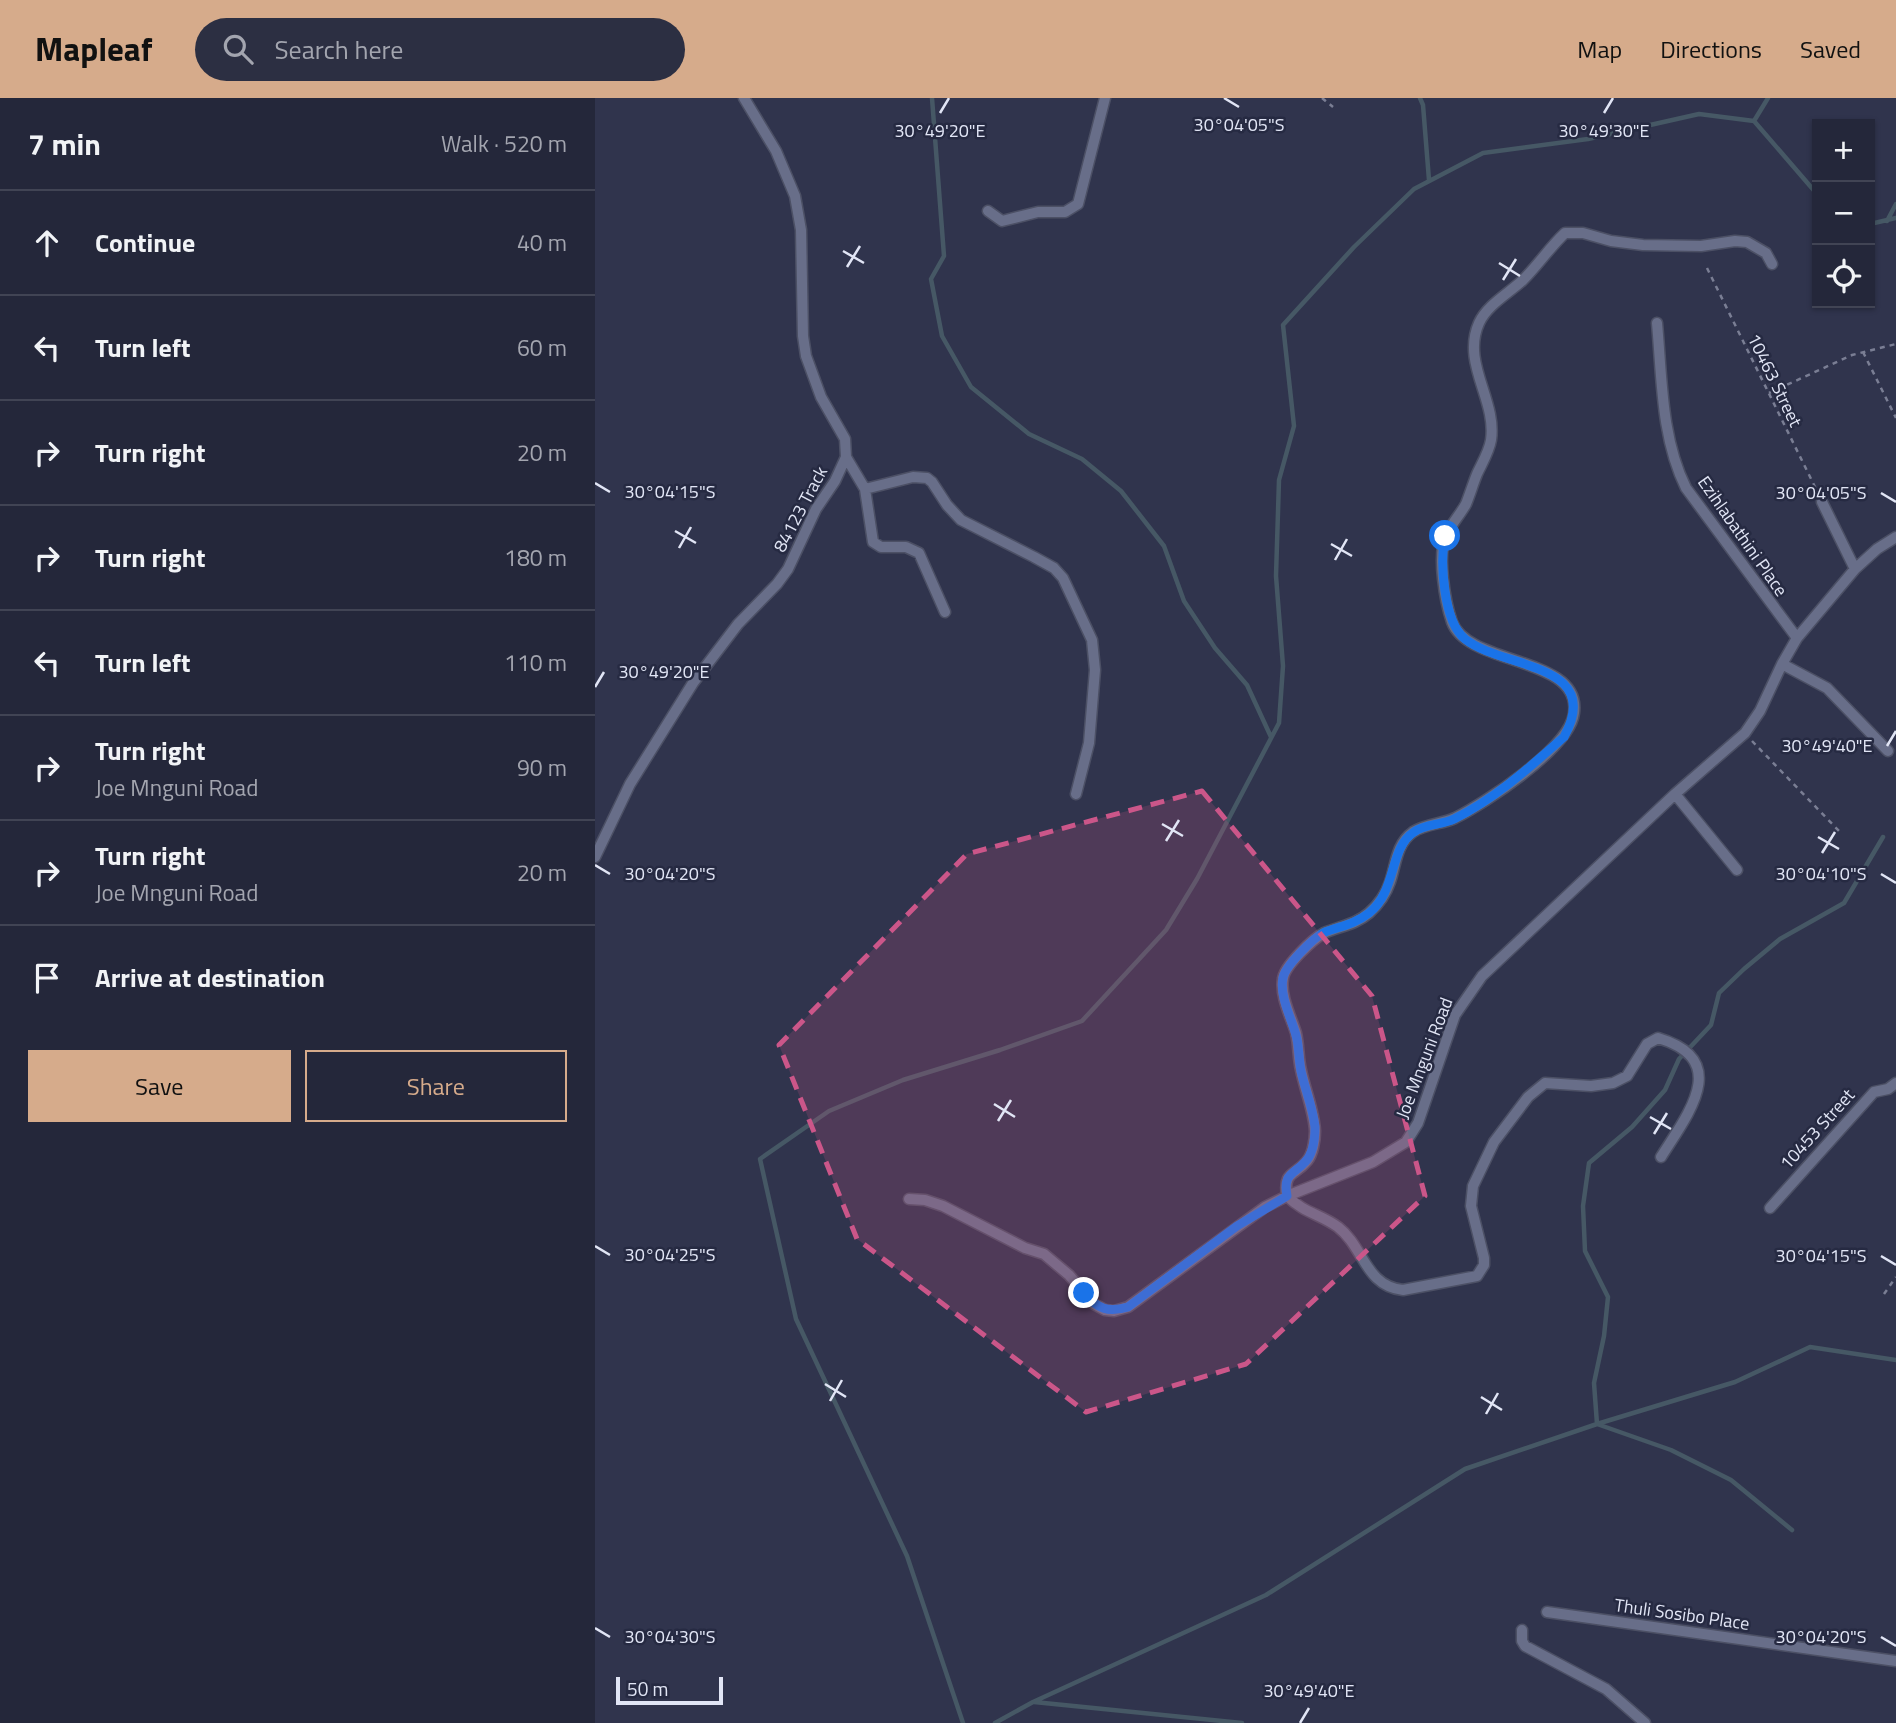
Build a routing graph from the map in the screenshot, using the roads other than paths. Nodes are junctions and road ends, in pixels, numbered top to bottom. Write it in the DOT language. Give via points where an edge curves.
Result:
graph roads {
  1 [pos="744,98"];
  2 [pos="1105,98"];
  3 [pos="988,211"];
  4 [pos="1772,264"];
  5 [pos="1657,323"];
  6 [pos="846,457"];
  7 [pos="865,489"];
  8 [pos="1822,502"];
  9 [pos="1896,537"];
  10 [pos="1856,569"];
  11 [pos="945,612"];
  12 [pos="1797,638"];
  13 [pos="1782,664"];
  14 [pos="1888,751"];
  15 [pos="1076,794"];
  16 [pos="1675,794"];
  17 [pos="595,857"];
  18 [pos="1737,870"];
  19 [pos="1893,1089"];
  20 [pos="1661,1157"];
  21 [pos="1287,1196"];
  22 [pos="909,1199"];
  23 [pos="1770,1208"];
  24 [pos="1547,1612"];
  25 [pos="1522,1630"];
  26 [pos="1896,1661"];
  27 [pos="1645,1723"];
  1 -- 6 [label="street, 84123 Track" via="776,150 795,196 801,230 806,356 821,397 845,439"];
  2 -- 3 [label="street" via="1078,204 1065,212 1038,212 1002,221"];
  4 -- 21 [label="street" via="1766,253 1747,242 1643,245 1565,233 1479,323 1473,353 1492,437 1465,505 1445,536 1442,562 1449,611 1454,626 1473,644 1532,666 1568,688 1574,715 1564,737 1491,799 1452,820 1414,832 1395,859 1390,882 1371,912 1318,937 1285,970 1282,982 1315,1137 1307,1161 1289,1174"];
  5 -- 12 [label="street, Ezihlabathini Place" via="1669,438 1679,474"];
  6 -- 7 [label="street"];
  6 -- 17 [label="street, 84123 Track" via="788,569 693,683 630,784"];
  7 -- 11 [label="street" via="873,542 919,553"];
  7 -- 15 [label="street" via="927,478 961,520 1054,568 1063,578 1093,640 1095,670 1089,743"];
  8 -- 10 [label="street"];
  9 -- 10 [label="street, Joe Mnguni Road"];
  10 -- 12 [label="street, Joe Mnguni Road"];
  12 -- 13 [label="street, Joe Mnguni Road"];
  13 -- 14 [label="street" via="1827,688"];
  13 -- 16 [label="street, Joe Mnguni Road" via="1745,733"];
  16 -- 18 [label="street"];
  16 -- 21 [label="street, Joe Mnguni Road" via="1472,988 1455,1015 1418,1123 1406,1142 1373,1163"];
  19 -- 23 [label="street, 10453 Street" via="1874,1092"];
  20 -- 21 [label="street" via="1692,1106 1700,1072 1692,1055 1658,1038 1647,1044 1627,1076 1613,1083 1545,1083 1528,1097 1495,1142 1473,1186 1471,1206 1484,1258 1476,1276 1392,1289 1372,1276 1338,1227 1299,1208"];
  21 -- 22 [label="street, Joe Mnguni Road" via="1237,1226 1128,1307 1114,1311 1094,1304 1044,1254 943,1206"];
  24 -- 26 [label="street, Thuli Sosibo Place"];
  25 -- 27 [label="street" via="1525,1646 1606,1689"];
}
